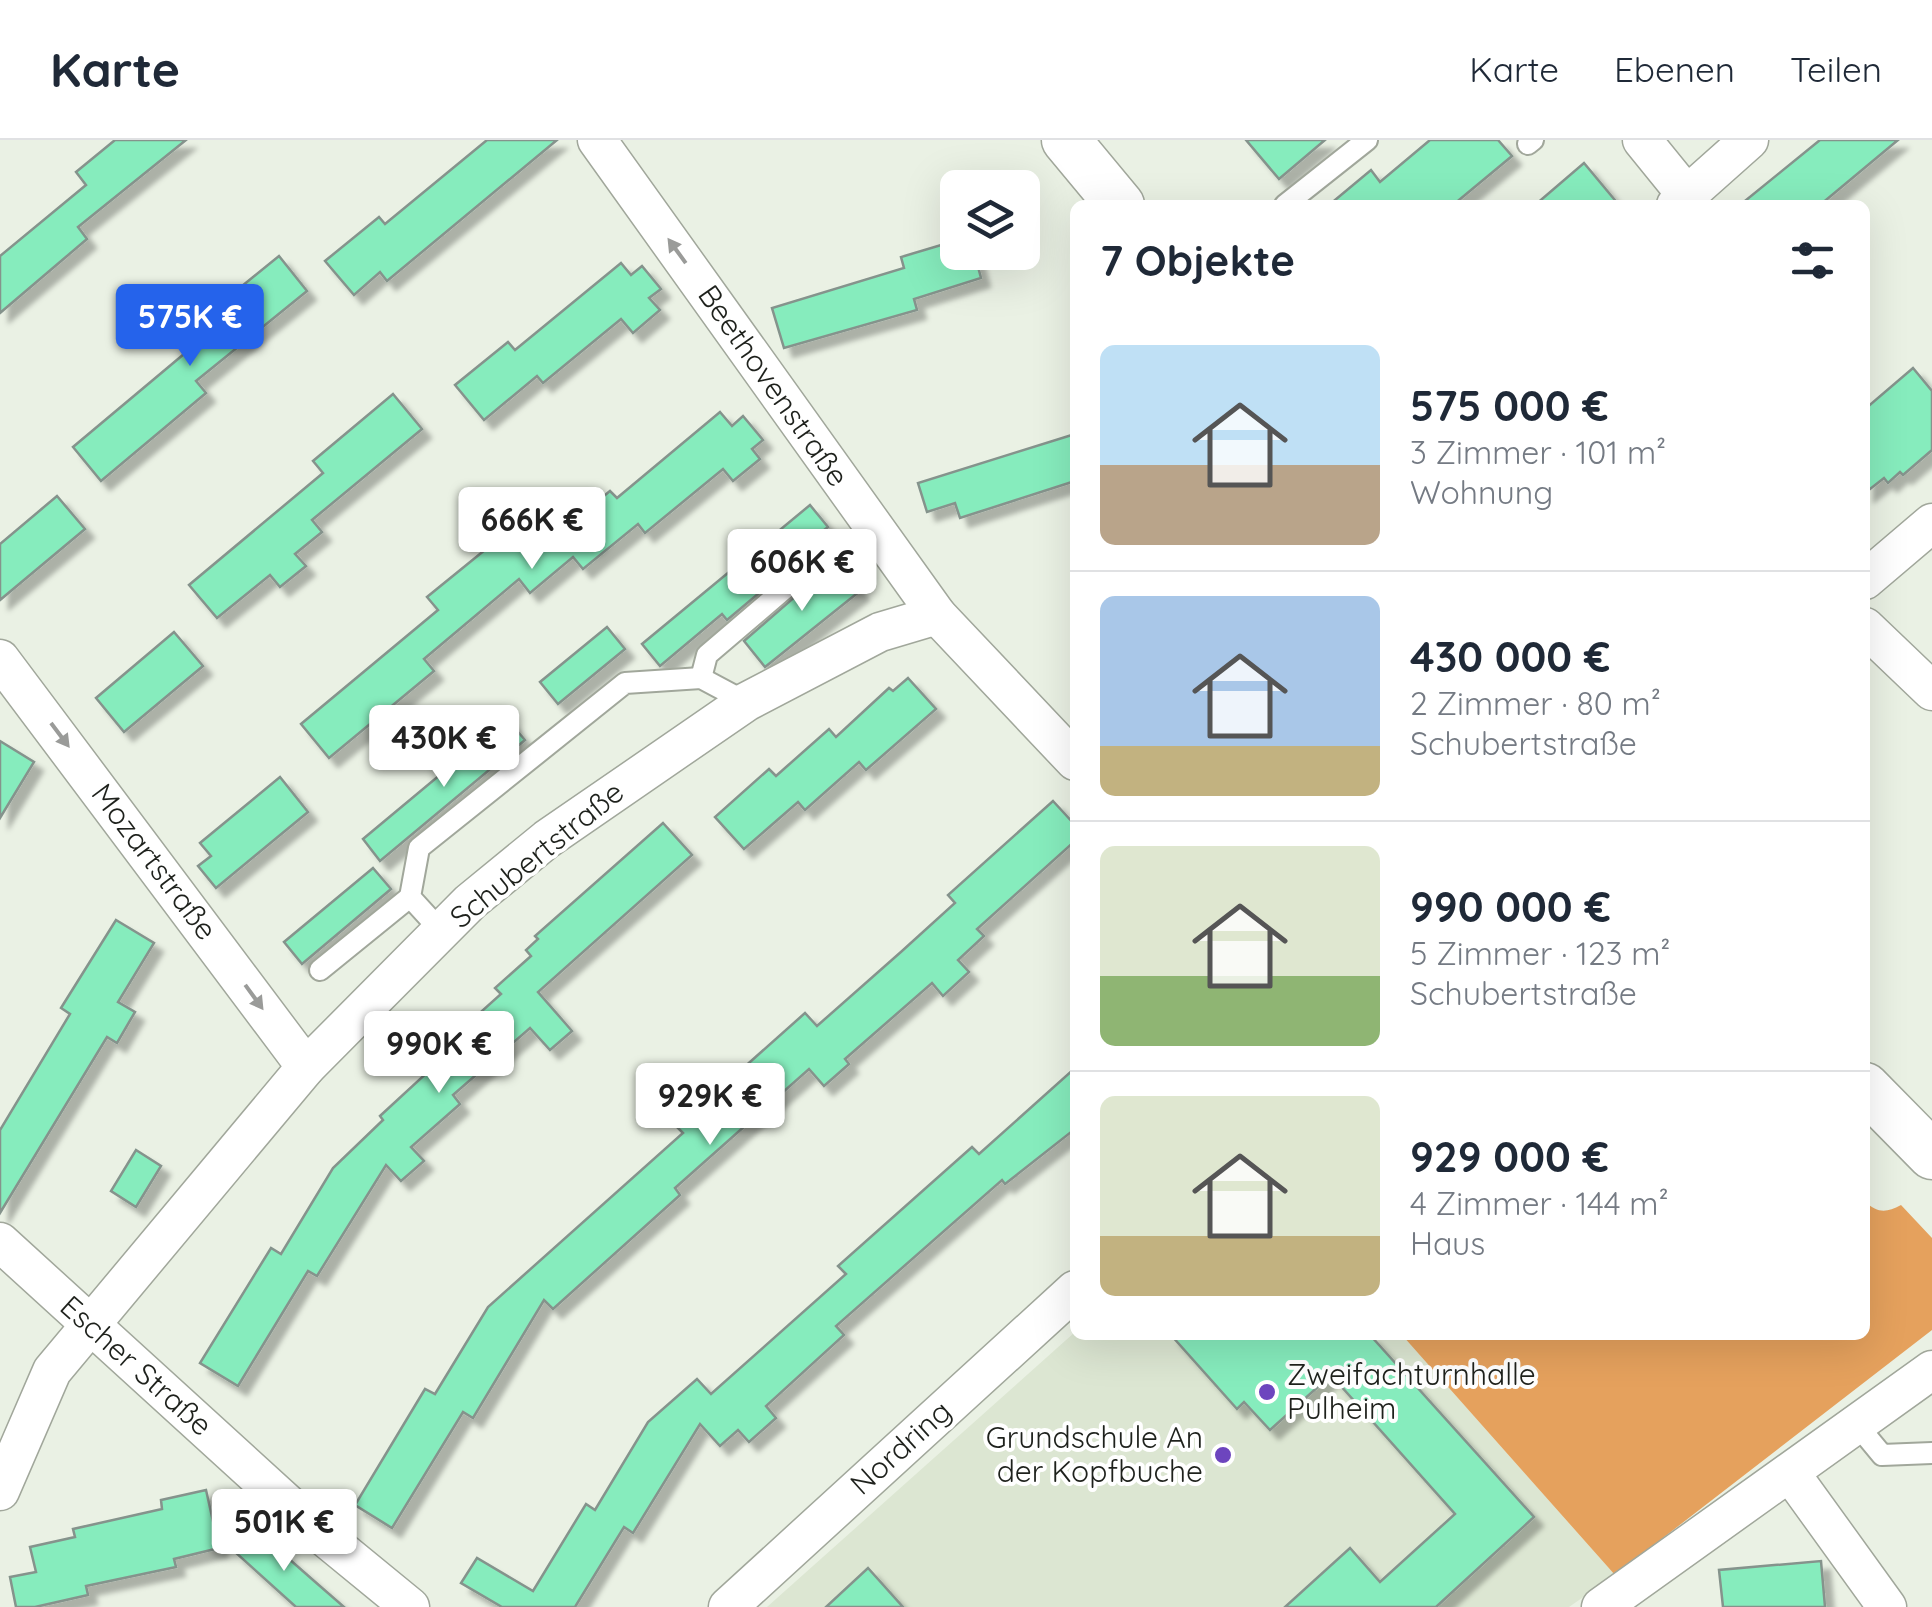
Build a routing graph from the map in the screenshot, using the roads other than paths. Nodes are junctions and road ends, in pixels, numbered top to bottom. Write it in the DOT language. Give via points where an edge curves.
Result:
graph roads {
  1 [pos="597,140"];
  2 [pos="1066,140"];
  3 [pos="1368,140"];
  4 [pos="1642,140"];
  5 [pos="1749,140"];
  6 [pos="1680,199"];
  7 [pos="1116,200"];
  8 [pos="1291,200"];
  9 [pos="1932,523"];
  10 [pos="824,555"];
  11 [pos="1870,576"];
  12 [pos="937,615"];
  13 [pos="1870,632"];
  14 [pos="0,659"];
  15 [pos="702,678"];
  16 [pos="1932,691"];
  17 [pos="746,702"];
  18 [pos="1070,756"];
  19 [pos="410,898"];
  20 [pos="442,932"];
  21 [pos="320,970"];
  22 [pos="306,1067"];
  23 [pos="1870,1092"];
  24 [pos="1932,1155"];
  25 [pos="0,1242"];
  26 [pos="1070,1295"];
  27 [pos="92,1326"];
  28 [pos="1932,1370"];
  29 [pos="1858,1426"];
  30 [pos="1932,1453"];
  31 [pos="1791,1474"];
  32 [pos="0,1491"];
  33 [pos="410,1607"];
  34 [pos="728,1607"];
  35 [pos="1602,1607"];
  36 [pos="1886,1607"];
  12 -- 1 [label="street, Beethovenstraße, one-way"];
  2 -- 7 [label="street"];
  3 -- 8 [label="lane"];
  4 -- 6 [label="street"];
  5 -- 6 [label="street"];
  9 -- 11 [label="street"];
  10 -- 15 [label="lane" via="708,656"];
  12 -- 17 [label="street, Schubertstraße" via="880,632"];
  12 -- 18 [label="street, Beethovenstraße"];
  13 -- 16 [label="street"];
  14 -- 22 [label="street, Mozartstraße, one-way"];
  15 -- 17 [label="lane"];
  15 -- 19 [label="lane" via="625,684 419,848"];
  17 -- 20 [label="street, Schubertstraße" via="546,839"];
  19 -- 20 [label="lane"];
  19 -- 21 [label="lane"];
  20 -- 22 [label="street, Schubertstraße"];
  22 -- 27 [label="street, Schubertstraße"];
  23 -- 24 [label="street"];
  25 -- 27 [label="street, Escher Straße"];
  26 -- 34 [label="street, Nordring"];
  27 -- 32 [label="street, Schubertstraße" via="52,1371"];
  27 -- 33 [label="street, Escher Straße"];
  28 -- 29 [label="street"];
  29 -- 30 [label="lane" via="1882,1455"];
  29 -- 31 [label="street"];
  31 -- 35 [label="street"];
  31 -- 36 [label="street"];
}
